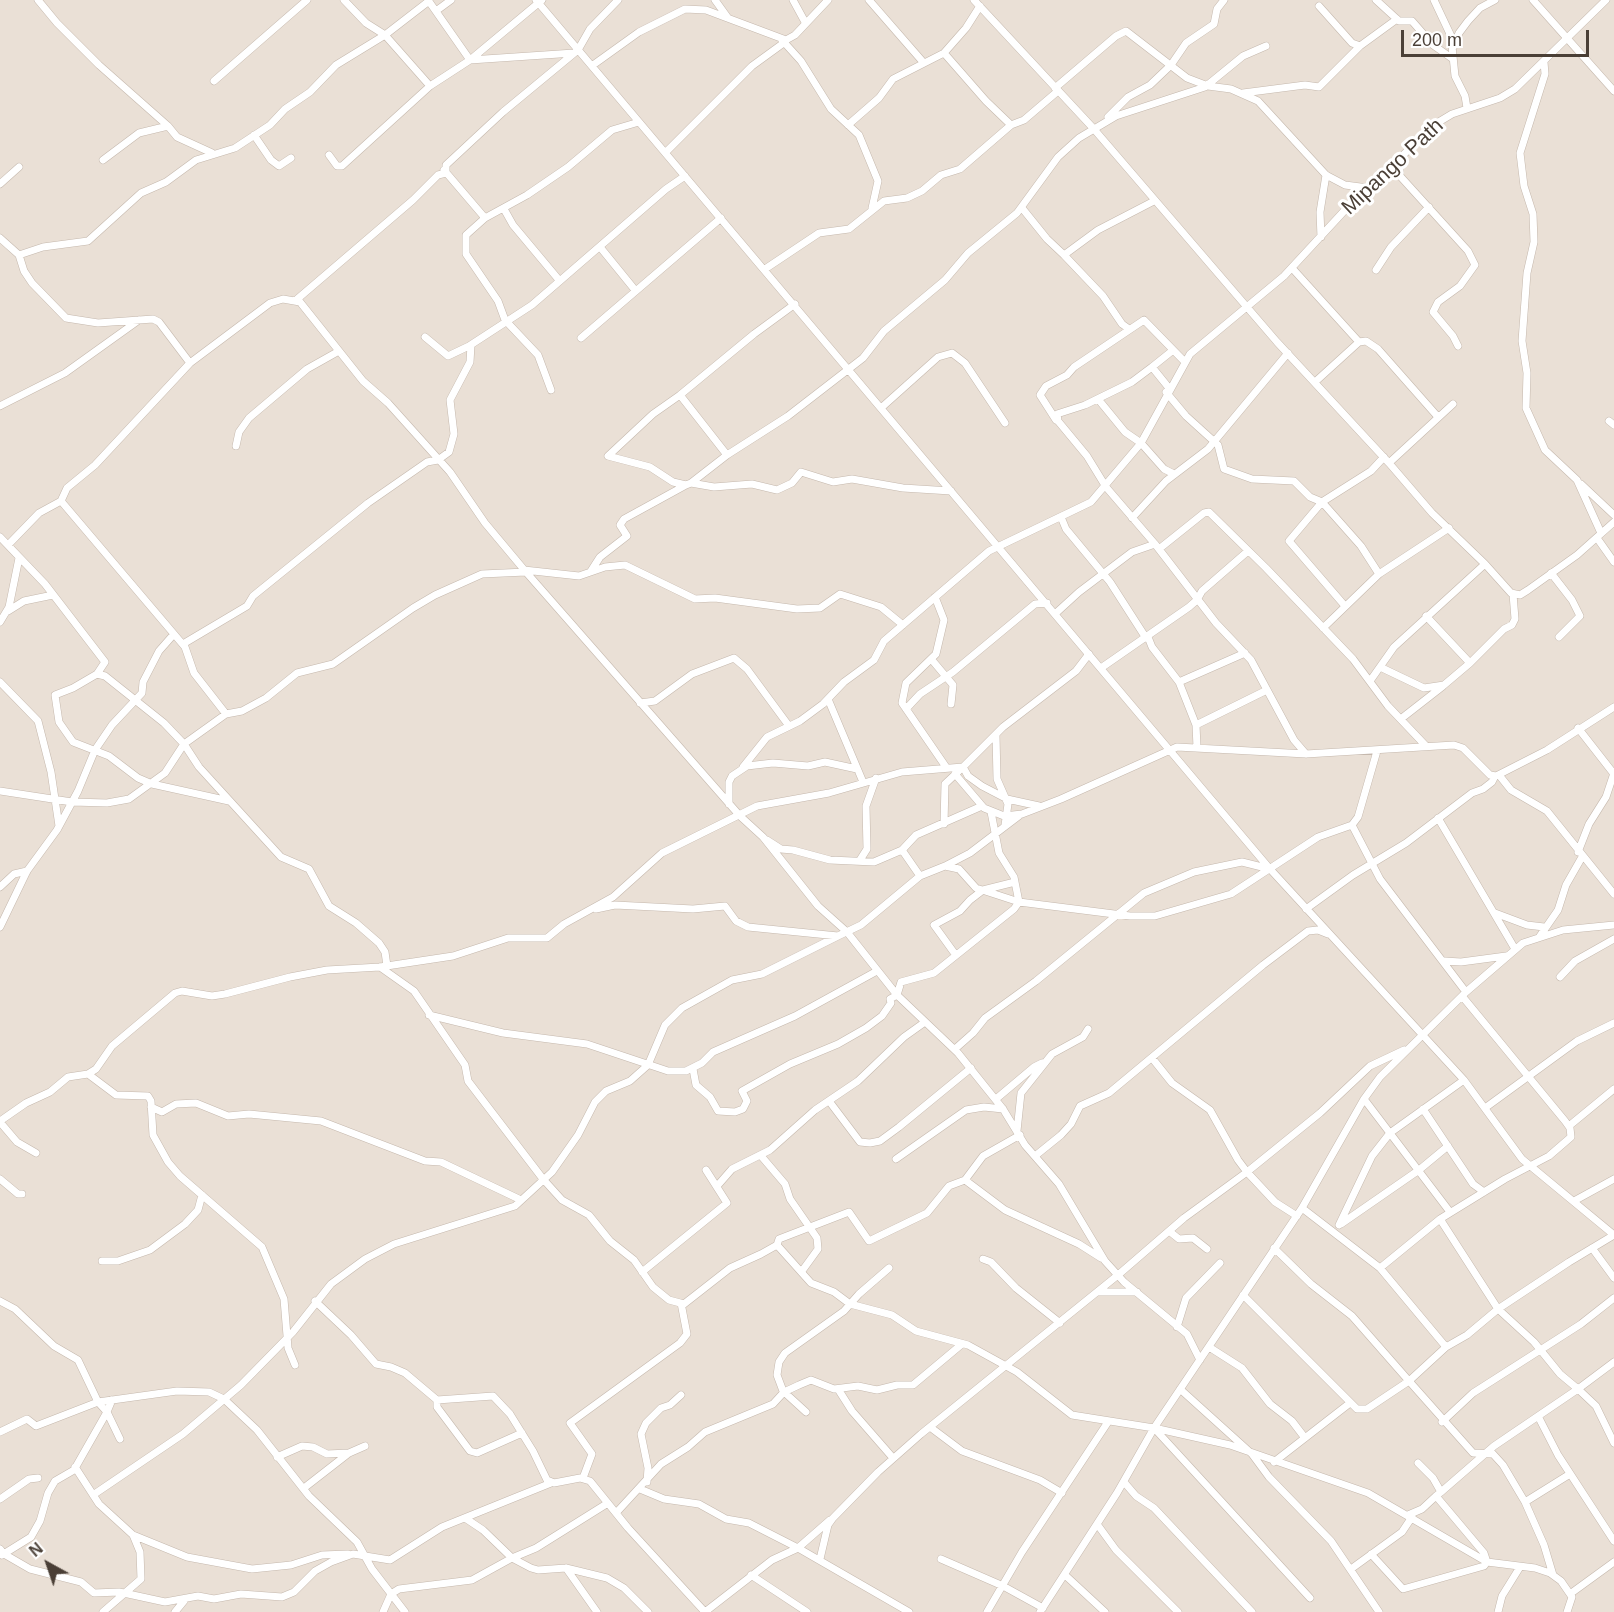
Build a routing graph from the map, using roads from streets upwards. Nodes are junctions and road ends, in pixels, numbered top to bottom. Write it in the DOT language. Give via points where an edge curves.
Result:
graph roads {
  1 [pos="38,0"];
  2 [pos="307,0"];
  3 [pos="344,0"];
  4 [pos="451,0"];
  5 [pos="618,0"];
  6 [pos="715,0"];
  7 [pos="793,0"];
  8 [pos="828,0"];
  9 [pos="869,0"];
  10 [pos="1376,0"];
  11 [pos="1434,0"];
  12 [pos="1495,0"];
  13 [pos="1533,0"];
  14 [pos="1606,0"];
  15 [pos="429,1"];
  16 [pos="539,1"];
  17 [pos="1222,1"];
  18 [pos="978,2"];
  19 [pos="1319,6"];
  20 [pos="435,10"];
  21 [pos="728,18"];
  22 [pos="1397,19"];
  23 [pos="806,22"];
  24 [pos="385,35"];
  25 [pos="1567,37"];
  26 [pos="783,41"];
  27 [pos="1266,46"];
  28 [pos="1360,46"];
  29 [pos="1454,47"];
  30 [pos="576,52"];
  31 [pos="944,53"];
  32 [pos="1454,59"];
  33 [pos="470,60"];
  34 [pos="923,62"];
  35 [pos="1544,62"];
  36 [pos="593,65"];
  37 [pos="1171,65"];
  38 [pos="214,81"];
  39 [pos="430,86"];
  40 [pos="1208,86"];
  41 [pos="1057,89"];
  42 [pos="1614,91"];
  43 [pos="1241,93"];
  44 [pos="1467,108"];
  45 [pos="1104,121"];
  46 [pos="639,122"];
  47 [pos="848,125"];
  48 [pos="1011,125"];
  49 [pos="168,126"];
  50 [pos="1093,128"];
  51 [pos="254,135"];
  52 [pos="666,152"];
  53 [pos="212,153"];
  54 [pos="329,155"];
  55 [pos="291,158"];
  56 [pos="1400,159"];
  57 [pos="104,160"];
  58 [pos="19,167"];
  59 [pos="444,171"];
  60 [pos="1326,175"];
  61 [pos="685,176"];
  62 [pos="0,184"];
  63 [pos="1368,188"];
  64 [pos="1154,201"];
  65 [pos="1429,207"];
  66 [pos="872,208"];
  67 [pos="1022,208"];
  68 [pos="504,209"];
  69 [pos="485,218"];
  70 [pos="721,218"];
  71 [pos="1321,237"];
  72 [pos="0,238"];
  73 [pos="600,247"];
  74 [pos="19,255"];
  75 [pos="1064,255"];
  76 [pos="1292,268"];
  77 [pos="765,269"];
  78 [pos="1377,270"];
  79 [pos="559,280"];
  80 [pos="635,290"];
  81 [pos="294,301"];
  82 [pos="795,304"];
  83 [pos="1246,306"];
  84 [pos="141,319"];
  85 [pos="505,320"];
  86 [pos="1129,329"];
  87 [pos="425,337"];
  88 [pos="581,338"];
  89 [pos="1359,342"];
  90 [pos="471,345"];
  91 [pos="1458,346"];
  92 [pos="339,351"];
  93 [pos="1172,351"];
  94 [pos="1288,353"];
  95 [pos="1184,361"];
  96 [pos="190,363"];
  97 [pos="848,367"];
  98 [pos="1152,367"];
  99 [pos="1315,382"];
  100 [pos="551,390"];
  101 [pos="1168,390"];
  102 [pos="680,395"];
  103 [pos="1098,399"];
  104 [pos="1453,404"];
  105 [pos="0,406"];
  106 [pos="881,408"];
  107 [pos="1438,417"];
  108 [pos="1058,421"];
  109 [pos="1005,423"];
  110 [pos="1214,440"];
  111 [pos="1141,443"];
  112 [pos="236,446"];
  113 [pos="727,455"];
  114 [pos="438,460"];
  115 [pos="1387,460"];
  116 [pos="1174,474"];
  117 [pos="1577,480"];
  118 [pos="688,484"];
  119 [pos="1106,488"];
  120 [pos="951,491"];
  121 [pos="61,501"];
  122 [pos="1322,502"];
  123 [pos="1614,515"];
  124 [pos="1060,517"];
  125 [pos="1132,518"];
  126 [pos="1614,522"];
  127 [pos="1449,528"];
  128 [pos="1599,535"];
  129 [pos="0,537"];
  130 [pos="8,545"];
  131 [pos="998,545"];
  132 [pos="1157,547"];
  133 [pos="1248,551"];
  134 [pos="19,558"];
  135 [pos="1614,562"];
  136 [pos="1485,564"];
  137 [pos="525,571"];
  138 [pos="591,571"];
  139 [pos="1551,573"];
  140 [pos="1105,574"];
  141 [pos="1379,574"];
  142 [pos="1513,594"];
  143 [pos="52,595"];
  144 [pos="935,597"];
  145 [pos="1197,600"];
  146 [pos="1047,603"];
  147 [pos="1345,606"];
  148 [pos="1056,613"];
  149 [pos="3,614"];
  150 [pos="1426,616"];
  151 [pos="0,622"];
  152 [pos="903,625"];
  153 [pos="1323,628"];
  154 [pos="174,634"];
  155 [pos="1559,637"];
  156 [pos="1147,638"];
  157 [pos="183,644"];
  158 [pos="1245,652"];
  159 [pos="1089,654"];
  160 [pos="932,660"];
  161 [pos="1470,663"];
  162 [pos="1380,667"];
  163 [pos="1101,668"];
  164 [pos="97,674"];
  165 [pos="946,677"];
  166 [pos="1370,681"];
  167 [pos="0,682"];
  168 [pos="1179,682"];
  169 [pos="1443,686"];
  170 [pos="1267,690"];
  171 [pos="133,699"];
  172 [pos="828,699"];
  173 [pos="640,703"];
  174 [pos="951,704"];
  175 [pos="1614,707"];
  176 [pos="906,709"];
  177 [pos="226,714"];
  178 [pos="1402,718"];
  179 [pos="1196,725"];
  180 [pos="789,726"];
  181 [pos="1578,728"];
  182 [pos="996,735"];
  183 [pos="184,744"];
  184 [pos="1426,746"];
  185 [pos="1197,747"];
  186 [pos="94,750"];
  187 [pos="1169,750"];
  188 [pos="1377,751"];
  189 [pos="1306,754"];
  190 [pos="743,767"];
  191 [pos="946,767"];
  192 [pos="963,767"];
  193 [pos="857,769"];
  194 [pos="1614,773"];
  195 [pos="955,774"];
  196 [pos="1497,775"];
  197 [pos="876,778"];
  198 [pos="863,782"];
  199 [pos="152,784"];
  200 [pos="0,791"];
  201 [pos="1614,796"];
  202 [pos="1007,799"];
  203 [pos="55,800"];
  204 [pos="229,801"];
  205 [pos="1604,801"];
  206 [pos="72,802"];
  207 [pos="729,804"];
  208 [pos="982,806"];
  209 [pos="1041,807"];
  210 [pos="991,812"];
  211 [pos="1022,814"];
  212 [pos="1008,815"];
  213 [pos="740,816"];
  214 [pos="1438,818"];
  215 [pos="944,824"];
  216 [pos="1005,825"];
  217 [pos="1352,825"];
  218 [pos="59,826"];
  219 [pos="995,833"];
  220 [pos="763,837"];
  221 [pos="902,850"];
  222 [pos="1580,854"];
  223 [pos="860,860"];
  224 [pos="1372,865"];
  225 [pos="945,866"];
  226 [pos="1270,869"];
  227 [pos="27,871"];
  228 [pos="920,876"];
  229 [pos="1015,882"];
  230 [pos="0,887"];
  231 [pos="983,890"];
  232 [pos="1614,894"];
  233 [pos="1019,902"];
  234 [pos="1306,909"];
  235 [pos="585,913"];
  236 [pos="1495,913"];
  237 [pos="1116,915"];
  238 [pos="1614,925"];
  239 [pos="0,927"];
  240 [pos="1544,927"];
  241 [pos="847,932"];
  242 [pos="1330,935"];
  243 [pos="838,936"];
  244 [pos="1540,936"];
  245 [pos="1614,939"];
  246 [pos="1515,950"];
  247 [pos="955,954"];
  248 [pos="1506,957"];
  249 [pos="1444,960"];
  250 [pos="384,966"];
  251 [pos="877,971"];
  252 [pos="1560,977"];
  253 [pos="1464,994"];
  254 [pos="897,995"];
  255 [pos="429,1015"];
  256 [pos="926,1022"];
  257 [pos="1614,1023"];
  258 [pos="1088,1029"];
  259 [pos="1422,1038"];
  260 [pos="955,1049"];
  261 [pos="1407,1049"];
  262 [pos="1152,1058"];
  263 [pos="1042,1063"];
  264 [pos="648,1065"];
  265 [pos="971,1068"];
  266 [pos="693,1069"];
  267 [pos="88,1074"];
  268 [pos="1530,1077"];
  269 [pos="1464,1080"];
  270 [pos="1614,1089"];
  271 [pos="996,1099"];
  272 [pos="1364,1099"];
  273 [pos="829,1101"];
  274 [pos="151,1107"];
  275 [pos="1003,1108"];
  276 [pos="1485,1108"];
  277 [pos="1423,1109"];
  278 [pos="0,1121"];
  279 [pos="1569,1126"];
  280 [pos="1018,1133"];
  281 [pos="1390,1133"];
  282 [pos="1448,1146"];
  283 [pos="36,1154"];
  284 [pos="762,1156"];
  285 [pos="1035,1156"];
  286 [pos="896,1159"];
  287 [pos="1528,1166"];
  288 [pos="706,1170"];
  289 [pos="1419,1170"];
  290 [pos="1247,1172"];
  291 [pos="0,1179"];
  292 [pos="543,1179"];
  293 [pos="965,1179"];
  294 [pos="1614,1179"];
  295 [pos="718,1185"];
  296 [pos="1484,1192"];
  297 [pos="22,1194"];
  298 [pos="202,1195"];
  299 [pos="521,1200"];
  300 [pos="1574,1201"];
  301 [pos="1302,1208"];
  302 [pos="1450,1212"];
  303 [pos="1296,1215"];
  304 [pos="1440,1219"];
  305 [pos="1339,1225"];
  306 [pos="809,1228"];
  307 [pos="1330,1230"];
  308 [pos="1169,1231"];
  309 [pos="777,1245"];
  310 [pos="1274,1248"];
  311 [pos="1592,1248"];
  312 [pos="1207,1249"];
  313 [pos="983,1259"];
  314 [pos="102,1261"];
  315 [pos="1106,1261"];
  316 [pos="1220,1263"];
  317 [pos="889,1268"];
  318 [pos="1380,1268"];
  319 [pos="802,1271"];
  320 [pos="642,1272"];
  321 [pos="1118,1275"];
  322 [pos="1614,1278"];
  323 [pos="1098,1292"];
  324 [pos="1137,1292"];
  325 [pos="1243,1295"];
  326 [pos="1614,1298"];
  327 [pos="0,1300"];
  328 [pos="315,1301"];
  329 [pos="681,1303"];
  330 [pos="850,1304"];
  331 [pos="1498,1309"];
  332 [pos="1060,1323"];
  333 [pos="1176,1327"];
  334 [pos="288,1337"];
  335 [pos="962,1344"];
  336 [pos="1209,1347"];
  337 [pos="1446,1347"];
  338 [pos="1540,1349"];
  339 [pos="1200,1360"];
  340 [pos="1614,1362"];
  341 [pos="295,1365"];
  342 [pos="1004,1367"];
  343 [pos="1409,1381"];
  344 [pos="838,1389"];
  345 [pos="1180,1389"];
  346 [pos="1578,1389"];
  347 [pos="784,1392"];
  348 [pos="681,1395"];
  349 [pos="224,1399"];
  350 [pos="112,1400"];
  351 [pos="437,1400"];
  352 [pos="98,1402"];
  353 [pos="1350,1403"];
  354 [pos="107,1412"];
  355 [pos="806,1412"];
  356 [pos="1538,1416"];
  357 [pos="1108,1422"];
  358 [pos="1442,1422"];
  359 [pos="930,1427"];
  360 [pos="1154,1428"];
  361 [pos="0,1432"];
  362 [pos="522,1433"];
  363 [pos="1305,1438"];
  364 [pos="120,1439"];
  365 [pos="1614,1443"];
  366 [pos="365,1446"];
  367 [pos="349,1453"];
  368 [pos="1252,1454"];
  369 [pos="1484,1455"];
  370 [pos="277,1457"];
  371 [pos="893,1458"];
  372 [pos="1274,1462"];
  373 [pos="1418,1463"];
  374 [pos="75,1467"];
  375 [pos="1570,1474"];
  376 [pos="38,1478"];
  377 [pos="584,1478"];
  378 [pos="647,1482"];
  379 [pos="1124,1482"];
  380 [pos="551,1483"];
  381 [pos="304,1488"];
  382 [pos="640,1489"];
  383 [pos="1062,1493"];
  384 [pos="1439,1494"];
  385 [pos="93,1495"];
  386 [pos="0,1499"];
  387 [pos="1525,1502"];
  388 [pos="608,1503"];
  389 [pos="616,1513"];
  390 [pos="1410,1516"];
  391 [pos="465,1518"];
  392 [pos="833,1518"];
  393 [pos="1097,1524"];
  394 [pos="133,1535"];
  395 [pos="1614,1541"];
  396 [pos="798,1548"];
  397 [pos="1,1553"];
  398 [pos="351,1554"];
  399 [pos="1371,1554"];
  400 [pos="366,1556"];
  401 [pos="512,1558"];
  402 [pos="820,1559"];
  403 [pos="941,1559"];
  404 [pos="1486,1562"];
  405 [pos="1614,1562"];
  406 [pos="1520,1567"];
  407 [pos="566,1568"];
  408 [pos="1351,1569"];
  409 [pos="751,1575"];
  410 [pos="1065,1575"];
  411 [pos="1553,1575"];
  412 [pos="1003,1586"];
  413 [pos="127,1594"];
  414 [pos="391,1594"];
  415 [pos="1570,1594"];
  416 [pos="1310,1598"];
  417 [pos="184,1600"];
  418 [pos="1041,1610"];
  419 [pos="103,1612"];
  420 [pos="175,1612"];
  421 [pos="383,1612"];
  422 [pos="405,1612"];
  423 [pos="597,1612"];
  424 [pos="648,1612"];
  425 [pos="705,1612"];
  426 [pos="806,1612"];
  427 [pos="909,1612"];
  428 [pos="987,1612"];
  429 [pos="1105,1612"];
  430 [pos="1178,1612"];
  431 [pos="1252,1612"];
  432 [pos="1379,1612"];
  433 [pos="1498,1612"];
  434 [pos="1568,1612"];
  1 -- 49 [label="street" via="99,65"];
  2 -- 38 [label="street"];
  3 -- 24 [label="street" via="366,23"];
  4 -- 20 [label="street"];
  5 -- 30 [label="street" via="590,29"];
  6 -- 21 [label="street"];
  7 -- 23 [label="street"];
  8 -- 23 [label="street"];
  9 -- 34 [label="street"];
  10 -- 22 [label="street"];
  11 -- 29 [label="street"];
  12 -- 29 [label="street" via="1468,21"];
  13 -- 25 [label="street"];
  14 -- 25 [label="street, Mipango Path"];
  15 -- 20 [label="street"];
  15 -- 24 [label="street"];
  16 -- 30 [label="street"];
  16 -- 33 [label="street"];
  17 -- 37 [label="street" via="1214,24 1186,43"];
  18 -- 31 [label="street" via="966,28"];
  18 -- 41 [label="street"];
  19 -- 28 [label="street" via="1352,43"];
  20 -- 33 [label="street"];
  21 -- 26 [label="street"];
  21 -- 36 [label="street" via="698,8 685,9 639,33"];
  22 -- 28 [label="street"];
  22 -- 32 [label="street" via="1412,21 1433,45"];
  23 -- 26 [label="street" via="795,35"];
  24 -- 39 [label="street"];
  24 -- 51 [label="street" via="336,65 305,96"];
  25 -- 35 [label="street, Mipango Path"];
  25 -- 42 [label="street"];
  26 -- 47 [label="street" via="801,61 822,98"];
  26 -- 52 [label="street" via="752,66"];
  27 -- 40 [label="street" via="1243,56"];
  28 -- 43 [label="street" via="1319,87 1305,85"];
  29 -- 32 [label="street"];
  30 -- 33 [label="street"];
  30 -- 36 [label="street"];
  30 -- 59 [label="street" via="503,112"];
  31 -- 34 [label="street"];
  31 -- 48 [label="street"];
  32 -- 44 [label="street" via="1455,76"];
  33 -- 39 [label="street"];
  34 -- 47 [label="street" via="893,79 879,98"];
  35 -- 44 [label="street, Mipango Path" via="1507,94"];
  35 -- 117 [label="street" via="1545,74 1520,153 1533,214 1534,242 1527,273 1522,341 1527,373 1526,408 1545,450"];
  36 -- 46 [label="street"];
  37 -- 40 [label="street" via="1187,78"];
  37 -- 41 [label="street" via="1126,31"];
  37 -- 45 [label="street" via="1150,85 1128,97"];
  39 -- 54 [label="street" via="342,166 337,166"];
  40 -- 43 [label="street"];
  40 -- 45 [label="street"];
  41 -- 48 [label="street" via="1024,120"];
  41 -- 50 [label="street"];
  43 -- 60 [label="street" via="1258,101"];
  44 -- 56 [label="street, Mipango Path" via="1445,117"];
  45 -- 50 [label="street"];
  46 -- 52 [label="street"];
  46 -- 68 [label="street" via="612,130 568,167"];
  47 -- 66 [label="street" via="859,135 878,181"];
  48 -- 66 [label="street" via="960,169 941,175 918,194 886,200"];
  49 -- 53 [label="street" via="177,137"];
  49 -- 57 [label="street" via="139,133"];
  50 -- 64 [label="street"];
  50 -- 67 [label="street" via="1058,157"];
  51 -- 53 [label="street" via="235,148"];
  51 -- 55 [label="street" via="279,166"];
  52 -- 61 [label="street"];
  53 -- 74 [label="street" via="141,193 88,241 43,247"];
  56 -- 63 [label="street, Mipango Path"];
  56 -- 65 [label="street" via="1400,176"];
  58 -- 62 [label="street"];
  59 -- 69 [label="street"];
  59 -- 81 [label="street"];
  60 -- 63 [label="street" via="1345,185"];
  60 -- 71 [label="street" via="1320,212"];
  61 -- 70 [label="street"];
  61 -- 73 [label="street"];
  63 -- 71 [label="street, Mipango Path"];
  64 -- 75 [label="street" via="1098,230"];
  64 -- 83 [label="street"];
  65 -- 78 [label="street" via="1391,247"];
  65 -- 91 [label="street" via="1468,251 1475,265 1433,312"];
  66 -- 77 [label="street" via="852,228 822,232"];
  67 -- 75 [label="street"];
  67 -- 97 [label="street" via="884,331 865,356"];
  68 -- 69 [label="street"];
  68 -- 79 [label="street"];
  69 -- 85 [label="street" via="466,236 466,254 498,301"];
  70 -- 77 [label="street"];
  70 -- 80 [label="street"];
  71 -- 76 [label="street, Mipango Path"];
  72 -- 74 [label="street"];
  73 -- 79 [label="street"];
  73 -- 80 [label="street"];
  74 -- 84 [label="street" via="32,283 66,318 98,323"];
  75 -- 86 [label="street"];
  76 -- 83 [label="street, Mipango Path"];
  76 -- 89 [label="street"];
  77 -- 82 [label="street"];
  79 -- 85 [label="street" via="532,305"];
  80 -- 88 [label="street"];
  81 -- 92 [label="street" via="304,306"];
  81 -- 96 [label="street" via="270,303"];
  82 -- 97 [label="street"];
  82 -- 102 [label="street"];
  83 -- 94 [label="street"];
  83 -- 95 [label="street, Mipango Path"];
  84 -- 96 [label="street" via="159,322"];
  84 -- 105 [label="street" via="65,373"];
  85 -- 90 [label="street"];
  85 -- 100 [label="street" via="538,355"];
  86 -- 93 [label="street" via="1144,320"];
  86 -- 108 [label="street" via="1046,386 1040,395"];
  87 -- 90 [label="street" via="448,356"];
  89 -- 99 [label="street"];
  89 -- 107 [label="street" via="1366,341 1378,349"];
  90 -- 114 [label="street" via="470,362 450,400 454,434 449,452"];
  92 -- 112 [label="street" via="307,369 249,418 239,432"];
  92 -- 114 [label="street"];
  93 -- 95 [label="street"];
  93 -- 98 [label="street"];
  94 -- 99 [label="street"];
  94 -- 110 [label="street"];
  95 -- 101 [label="street, Mipango Path"];
  96 -- 121 [label="street" via="95,465 68,488"];
  97 -- 106 [label="street"];
  97 -- 113 [label="street" via="788,416"];
  98 -- 101 [label="street"];
  98 -- 103 [label="street"];
  99 -- 115 [label="street"];
  101 -- 110 [label="street" via="1186,416"];
  101 -- 111 [label="street, Mipango Path"];
  102 -- 113 [label="street"];
  102 -- 118 [label="street" via="608,456 650,467 668,480"];
  103 -- 108 [label="street" via="1057,414"];
  103 -- 111 [label="street" via="1125,432"];
  104 -- 107 [label="street"];
  106 -- 109 [label="street" via="938,357 952,353 964,363"];
  106 -- 120 [label="street"];
  107 -- 115 [label="street"];
  108 -- 119 [label="street" via="1087,456"];
  110 -- 116 [label="street" via="1201,456"];
  110 -- 122 [label="street" via="1224,469 1252,479 1294,481 1310,497"];
  111 -- 116 [label="street" via="1164,469"];
  111 -- 119 [label="street, Mipango Path"];
  113 -- 118 [label="street"];
  114 -- 137 [label="street"];
  114 -- 157 [label="street" via="427,462 368,503 253,596 247,606"];
  115 -- 122 [label="street"];
  115 -- 127 [label="street"];
  116 -- 125 [label="street"];
  117 -- 123 [label="street"];
  117 -- 128 [label="street"];
  118 -- 120 [label="street" via="752,484 777,490 792,483 801,472 833,482 852,479"];
  118 -- 138 [label="street" via="624,519 620,525 627,536 600,557"];
  119 -- 124 [label="street, Mipango Path" via="1087,505"];
  119 -- 125 [label="street"];
  120 -- 131 [label="street"];
  121 -- 130 [label="street" via="39,513"];
  121 -- 154 [label="street"];
  122 -- 141 [label="street" via="1361,546"];
  122 -- 147 [label="street" via="1289,541"];
  124 -- 131 [label="street, Mipango Path"];
  124 -- 140 [label="street"];
  125 -- 132 [label="street"];
  126 -- 128 [label="street"];
  127 -- 136 [label="street"];
  127 -- 141 [label="street"];
  128 -- 135 [label="street"];
  128 -- 139 [label="street"];
  129 -- 130 [label="street"];
  130 -- 134 [label="street"];
  131 -- 144 [label="street, Mipango Path"];
  131 -- 146 [label="street"];
  132 -- 133 [label="street" via="1207,512"];
  132 -- 140 [label="street" via="1132,552"];
  132 -- 145 [label="street"];
  133 -- 145 [label="street" via="1202,591"];
  133 -- 153 [label="street"];
  134 -- 143 [label="street"];
  134 -- 149 [label="street"];
  136 -- 142 [label="street"];
  136 -- 150 [label="street"];
  137 -- 138 [label="street" via="579,576"];
  137 -- 173 [label="street"];
  137 -- 177 [label="street" via="482,574 435,595 333,664 297,673 257,703"];
  138 -- 152 [label="street" via="625,565 695,599 715,598 792,609 820,608 840,594 881,607"];
  139 -- 142 [label="street" via="1523,593"];
  139 -- 155 [label="street" via="1580,616"];
  140 -- 148 [label="street"];
  140 -- 156 [label="street"];
  141 -- 147 [label="street"];
  142 -- 161 [label="street" via="1512,625"];
  143 -- 149 [label="street" via="24,601"];
  143 -- 164 [label="street" via="105,662"];
  144 -- 152 [label="street, Mipango Path"];
  144 -- 160 [label="street" via="944,620"];
  145 -- 156 [label="street"];
  145 -- 158 [label="street"];
  146 -- 148 [label="street"];
  146 -- 165 [label="street" via="1035,604"];
  147 -- 153 [label="street"];
  148 -- 159 [label="street"];
  149 -- 151 [label="street"];
  150 -- 161 [label="street"];
  150 -- 162 [label="street" via="1386,655"];
  152 -- 172 [label="street, Mipango Path" via="884,642 874,660"];
  153 -- 166 [label="street"];
  154 -- 157 [label="street"];
  154 -- 171 [label="street" via="159,651 143,682 142,693"];
  156 -- 163 [label="street"];
  156 -- 168 [label="street"];
  157 -- 177 [label="street" via="194,673"];
  158 -- 168 [label="street"];
  158 -- 170 [label="street"];
  159 -- 163 [label="street"];
  159 -- 182 [label="street" via="1069,677"];
  160 -- 165 [label="street"];
  160 -- 176 [label="street" via="905,686 902,703"];
  161 -- 169 [label="street"];
  162 -- 166 [label="street"];
  162 -- 169 [label="street" via="1424,688"];
  163 -- 187 [label="street"];
  164 -- 171 [label="street"];
  164 -- 186 [label="street" via="55,695 62,730 74,742"];
  165 -- 174 [label="street" via="954,686"];
  165 -- 176 [label="street"];
  166 -- 178 [label="street"];
  167 -- 203 [label="street" via="38,721"];
  168 -- 179 [label="street"];
  169 -- 178 [label="street"];
  170 -- 179 [label="street"];
  170 -- 189 [label="street"];
  171 -- 183 [label="street"];
  171 -- 186 [label="street"];
  172 -- 180 [label="street, Mipango Path"];
  172 -- 193 [label="street"];
  173 -- 180 [label="street" via="655,700 692,674 734,658 747,669"];
  173 -- 207 [label="street"];
  175 -- 181 [label="street"];
  176 -- 191 [label="street"];
  177 -- 183 [label="street"];
  178 -- 184 [label="street"];
  179 -- 185 [label="street"];
  180 -- 190 [label="street, Mipango Path" via="767,736"];
  181 -- 194 [label="street"];
  181 -- 196 [label="street" via="1547,750"];
  182 -- 192 [label="street"];
  182 -- 202 [label="street" via="998,779"];
  183 -- 199 [label="street" via="174,762"];
  183 -- 204 [label="street"];
  184 -- 188 [label="street"];
  184 -- 196 [label="street" via="1458,745 1490,775"];
  185 -- 187 [label="street"];
  185 -- 189 [label="street"];
  186 -- 199 [label="street"];
  186 -- 206 [label="street"];
  187 -- 209 [label="street"];
  187 -- 226 [label="street"];
  188 -- 189 [label="street"];
  188 -- 217 [label="street" via="1361,810"];
  190 -- 193 [label="street" via="825,762"];
  190 -- 207 [label="street, Mipango Path" via="729,782"];
  191 -- 192 [label="street"];
  191 -- 197 [label="street"];
  192 -- 195 [label="street"];
  192 -- 202 [label="street" via="968,776"];
  193 -- 198 [label="street"];
  194 -- 205 [label="street"];
  195 -- 208 [label="street"];
  195 -- 215 [label="street" via="945,784"];
  196 -- 214 [label="street" via="1483,789"];
  196 -- 222 [label="street" via="1511,790 1547,812"];
  197 -- 198 [label="street"];
  197 -- 223 [label="street" via="866,806 867,849"];
  198 -- 213 [label="street" via="829,793 757,806"];
  199 -- 204 [label="street"];
  199 -- 206 [label="street" via="129,799"];
  200 -- 203 [label="street"];
  201 -- 205 [label="street"];
  202 -- 209 [label="street"];
  202 -- 212 [label="street"];
  203 -- 206 [label="street"];
  203 -- 218 [label="street"];
  204 -- 250 [label="street" via="284,860 305,866 313,873 329,906 356,923 381,947"];
  205 -- 222 [label="street" via="1589,824"];
  206 -- 218 [label="street"];
  207 -- 213 [label="street"];
  208 -- 210 [label="street"];
  208 -- 215 [label="street"];
  209 -- 211 [label="street"];
  210 -- 212 [label="street"];
  210 -- 219 [label="street"];
  211 -- 212 [label="street"];
  211 -- 216 [label="street"];
  212 -- 216 [label="street"];
  213 -- 220 [label="street"];
  213 -- 235 [label="street" via="662,853 625,888"];
  214 -- 224 [label="street"];
  214 -- 236 [label="street"];
  215 -- 221 [label="street" via="916,836"];
  216 -- 219 [label="street"];
  217 -- 224 [label="street"];
  217 -- 226 [label="street" via="1318,837"];
  218 -- 227 [label="street"];
  219 -- 225 [label="street"];
  219 -- 229 [label="street" via="999,853"];
  220 -- 223 [label="street" via="781,849 801,854 836,861"];
  220 -- 241 [label="street" via="818,906"];
  221 -- 223 [label="street" via="881,860"];
  221 -- 228 [label="street"];
  222 -- 232 [label="street"];
  222 -- 240 [label="street" via="1557,910"];
  224 -- 234 [label="street"];
  224 -- 249 [label="street"];
  225 -- 228 [label="street"];
  225 -- 231 [label="street" via="959,869 976,888"];
  226 -- 234 [label="street"];
  226 -- 237 [label="street" via="1231,894 1155,915"];
  226 -- 237 [label="street" via="1242,862 1194,872 1144,893"];
  227 -- 230 [label="street" via="14,874"];
  227 -- 239 [label="street"];
  228 -- 241 [label="street"];
  229 -- 231 [label="street"];
  229 -- 233 [label="street"];
  231 -- 233 [label="street"];
  231 -- 247 [label="street" via="960,911 934,925"];
  233 -- 237 [label="street"];
  233 -- 247 [label="street"];
  234 -- 242 [label="street"];
  235 -- 243 [label="street" via="615,905 693,909 725,906 736,921 748,927"];
  235 -- 250 [label="street" via="547,938 508,938 453,956"];
  236 -- 240 [label="street"];
  236 -- 246 [label="street"];
  237 -- 260 [label="street" via="985,1018"];
  238 -- 244 [label="street"];
  240 -- 244 [label="street"];
  241 -- 243 [label="street"];
  241 -- 251 [label="street"];
  242 -- 259 [label="street"];
  242 -- 262 [label="street" via="1312,930 1303,935 1230,990"];
  243 -- 264 [label="street" via="762,974 732,980 682,1008 665,1026"];
  244 -- 246 [label="street"];
  245 -- 252 [label="street" via="1575,961"];
  246 -- 248 [label="street"];
  247 -- 254 [label="street" via="934,973 901,982"];
  248 -- 249 [label="street"];
  248 -- 253 [label="street"];
  249 -- 253 [label="street"];
  250 -- 255 [label="street" via="411,987"];
  250 -- 267 [label="street" via="341,968 212,996 175,993 112,1046 99,1066"];
  251 -- 254 [label="street"];
  251 -- 266 [label="street" via="795,1016 713,1052"];
  253 -- 259 [label="street"];
  253 -- 268 [label="street"];
  254 -- 256 [label="street"];
  254 -- 266 [label="street" via="890,999 882,1016 866,1028 742,1091 747,1101 735,1112 714,1108 710,1097 696,1085"];
  255 -- 264 [label="street" via="503,1033 587,1044"];
  255 -- 292 [label="street" via="465,1065 475,1092"];
  256 -- 260 [label="street"];
  256 -- 273 [label="street"];
  257 -- 268 [label="street" via="1577,1041"];
  258 -- 263 [label="street"];
  259 -- 261 [label="street"];
  259 -- 269 [label="street"];
  260 -- 265 [label="street"];
  261 -- 272 [label="street"];
  261 -- 290 [label="street" via="1370,1066"];
  262 -- 285 [label="street" via="1109,1093 1080,1106 1061,1135"];
  262 -- 290 [label="street" via="1172,1083 1210,1110"];
  263 -- 271 [label="street"];
  263 -- 280 [label="street" via="1021,1093"];
  264 -- 266 [label="street" via="668,1071"];
  264 -- 292 [label="street" via="630,1081 606,1090 552,1172"];
  265 -- 271 [label="street"];
  265 -- 273 [label="street" via="880,1141 860,1142"];
  267 -- 274 [label="street" via="116,1095 147,1095"];
  267 -- 278 [label="street" via="68,1077"];
  268 -- 276 [label="street" via="1511,1086"];
  268 -- 279 [label="street"];
  269 -- 276 [label="street"];
  269 -- 277 [label="street"];
  270 -- 279 [label="street"];
  271 -- 275 [label="street"];
  272 -- 281 [label="street"];
  272 -- 301 [label="street"];
  273 -- 284 [label="street"];
  274 -- 298 [label="street" via="153,1135 168,1162"];
  274 -- 299 [label="street" via="162,1112 176,1104 196,1103 228,1116 249,1114 321,1121 425,1161 441,1162"];
  275 -- 280 [label="street"];
  275 -- 286 [label="street" via="966,1110"];
  276 -- 287 [label="street"];
  277 -- 281 [label="street"];
  277 -- 282 [label="street"];
  278 -- 283 [label="street" via="18,1142"];
  279 -- 287 [label="street" via="1571,1137 1549,1156"];
  280 -- 285 [label="street"];
  280 -- 293 [label="street" via="983,1156"];
  281 -- 289 [label="street"];
  281 -- 305 [label="street" via="1372,1156"];
  282 -- 289 [label="street"];
  282 -- 296 [label="street" via="1473,1184"];
  284 -- 295 [label="street" via="732,1169"];
  284 -- 306 [label="street" via="785,1184"];
  285 -- 315 [label="street" via="1059,1184"];
  287 -- 296 [label="street"];
  287 -- 300 [label="street"];
  288 -- 295 [label="street"];
  289 -- 302 [label="street"];
  289 -- 305 [label="street"];
  290 -- 303 [label="street" via="1275,1202"];
  290 -- 308 [label="street"];
  291 -- 297 [label="street"];
  292 -- 299 [label="street"];
  292 -- 320 [label="street" via="562,1200 589,1215"];
  293 -- 306 [label="street" via="950,1186 927,1213 869,1241 849,1212"];
  293 -- 315 [label="street" via="1005,1210 1079,1244"];
  294 -- 300 [label="street"];
  295 -- 320 [label="street" via="727,1203"];
  296 -- 302 [label="street"];
  298 -- 314 [label="street" via="198,1210 185,1224 150,1250 118,1261"];
  298 -- 334 [label="street" via="266,1252 284,1299"];
  299 -- 328 [label="street" via="505,1210 381,1249 337,1278"];
  300 -- 311 [label="street" via="1614,1235"];
  301 -- 303 [label="street"];
  301 -- 307 [label="street"];
  302 -- 304 [label="street"];
  303 -- 310 [label="street"];
  304 -- 318 [label="street"];
  304 -- 331 [label="street"];
  305 -- 307 [label="street"];
  306 -- 309 [label="street" via="779,1239"];
  306 -- 319 [label="street" via="817,1238 818,1249"];
  307 -- 318 [label="street"];
  308 -- 312 [label="street" via="1179,1239 1193,1238"];
  308 -- 321 [label="street"];
  309 -- 319 [label="street"];
  309 -- 329 [label="street" via="734,1265"];
  310 -- 325 [label="street"];
  310 -- 343 [label="street" via="1352,1316"];
  311 -- 322 [label="street"];
  311 -- 331 [label="street"];
  313 -- 332 [label="street"];
  315 -- 321 [label="street"];
  316 -- 333 [label="street" via="1186,1298"];
  317 -- 330 [label="street"];
  318 -- 337 [label="street"];
  319 -- 330 [label="street" via="811,1282"];
  320 -- 329 [label="street" via="665,1298"];
  321 -- 323 [label="street"];
  321 -- 324 [label="street"];
  323 -- 324 [label="street"];
  323 -- 332 [label="street"];
  324 -- 333 [label="street"];
  325 -- 336 [label="street"];
  325 -- 353 [label="street"];
  326 -- 338 [label="street"];
  327 -- 352 [label="street" via="54,1346 78,1360"];
  328 -- 334 [label="street"];
  328 -- 351 [label="street" via="376,1364 405,1373"];
  329 -- 377 [label="street" via="687,1334 680,1343 570,1424 591,1454"];
  330 -- 335 [label="street" via="892,1315 916,1331"];
  330 -- 347 [label="street" via="785,1353 777,1376"];
  331 -- 337 [label="street"];
  331 -- 338 [label="street"];
  332 -- 342 [label="street"];
  333 -- 339 [label="street" via="1187,1334"];
  334 -- 341 [label="street"];
  334 -- 349 [label="street"];
  335 -- 342 [label="street"];
  335 -- 344 [label="street" via="913,1385 877,1390 858,1386"];
  336 -- 339 [label="street"];
  336 -- 363 [label="street" via="1242,1368 1270,1404 1293,1421"];
  337 -- 343 [label="street"];
  338 -- 346 [label="street"];
  338 -- 358 [label="street" via="1473,1393"];
  339 -- 345 [label="street"];
  340 -- 346 [label="street"];
  342 -- 357 [label="street" via="1017,1372 1072,1415"];
  342 -- 359 [label="street"];
  343 -- 353 [label="street" via="1367,1409 1357,1409"];
  343 -- 358 [label="street"];
  344 -- 347 [label="street" via="811,1380"];
  344 -- 371 [label="street"];
  345 -- 360 [label="street"];
  345 -- 368 [label="street"];
  346 -- 356 [label="street"];
  346 -- 365 [label="street" via="1596,1406"];
  347 -- 355 [label="street"];
  347 -- 378 [label="street" via="773,1404 705,1432 661,1464"];
  348 -- 378 [label="street" via="653,1416 641,1434"];
  349 -- 350 [label="street" via="209,1392 180,1390"];
  349 -- 370 [label="street" via="257,1430"];
  349 -- 385 [label="street" via="183,1434"];
  350 -- 352 [label="street"];
  350 -- 354 [label="street"];
  351 -- 362 [label="street" via="491,1395"];
  351 -- 362 [label="street" via="437,1407 470,1451 477,1453"];
  352 -- 354 [label="street"];
  352 -- 361 [label="street" via="36,1426 27,1419"];
  353 -- 363 [label="street"];
  354 -- 364 [label="street"];
  354 -- 374 [label="street"];
  356 -- 369 [label="street"];
  356 -- 375 [label="street"];
  357 -- 360 [label="street"];
  357 -- 383 [label="street"];
  358 -- 369 [label="street" via="1473,1453"];
  359 -- 371 [label="street"];
  359 -- 383 [label="street" via="962,1451 1040,1480"];
  360 -- 368 [label="street" via="1230,1445"];
  360 -- 379 [label="street"];
  360 -- 416 [label="street"];
  362 -- 380 [label="street"];
  363 -- 372 [label="street"];
  366 -- 367 [label="street"];
  367 -- 370 [label="street" via="327,1454 302,1446"];
  367 -- 381 [label="street"];
  368 -- 372 [label="street"];
  368 -- 408 [label="street" via="1331,1541"];
  369 -- 384 [label="street"];
  369 -- 387 [label="street" via="1493,1454 1503,1465"];
  370 -- 381 [label="street"];
  371 -- 392 [label="street"];
  372 -- 390 [label="street" via="1368,1493"];
  373 -- 384 [label="street" via="1433,1478"];
  374 -- 385 [label="street"];
  374 -- 397 [label="street" via="55,1481 31,1537"];
  375 -- 387 [label="street"];
  375 -- 395 [label="street"];
  376 -- 386 [label="street" via="29,1479"];
  377 -- 380 [label="street"];
  377 -- 388 [label="street"];
  378 -- 382 [label="street"];
  379 -- 393 [label="street"];
  379 -- 431 [label="street" via="1154,1508"];
  380 -- 391 [label="street"];
  381 -- 400 [label="street"];
  382 -- 389 [label="street"];
  382 -- 396 [label="street" via="699,1504"];
  383 -- 412 [label="street"];
  384 -- 390 [label="street"];
  384 -- 404 [label="street" via="1484,1553"];
  385 -- 394 [label="street"];
  387 -- 411 [label="street"];
  388 -- 389 [label="street"];
  388 -- 401 [label="street" via="536,1548"];
  389 -- 425 [label="street"];
  390 -- 399 [label="street" via="1402,1533"];
  390 -- 404 [label="street"];
  391 -- 400 [label="street" via="442,1527 390,1560"];
  391 -- 401 [label="street"];
  392 -- 396 [label="street"];
  392 -- 402 [label="street"];
  393 -- 410 [label="street"];
  393 -- 430 [label="street" via="1116,1550"];
  394 -- 398 [label="street" via="187,1557 252,1569 291,1565 322,1555"];
  394 -- 413 [label="street" via="143,1574"];
  396 -- 402 [label="street"];
  396 -- 409 [label="street"];
  397 -- 413 [label="street" via="43,1574 81,1582 93,1593"];
  398 -- 400 [label="street"];
  398 -- 417 [label="street" via="315,1571 296,1591 284,1597 241,1594"];
  399 -- 404 [label="street" via="1403,1589 1425,1580 1479,1569"];
  399 -- 408 [label="street"];
  400 -- 414 [label="street"];
  401 -- 407 [label="street" via="535,1570"];
  401 -- 414 [label="street" via="467,1582 404,1588"];
  402 -- 427 [label="street"];
  403 -- 412 [label="street"];
  404 -- 406 [label="street"];
  405 -- 415 [label="street"];
  406 -- 411 [label="street"];
  406 -- 433 [label="street" via="1502,1596"];
  407 -- 423 [label="street"];
  407 -- 424 [label="street" via="612,1580"];
  408 -- 432 [label="street"];
  409 -- 425 [label="street"];
  409 -- 426 [label="street"];
  410 -- 418 [label="street"];
  410 -- 429 [label="street"];
  411 -- 415 [label="street"];
  412 -- 418 [label="street"];
  412 -- 428 [label="street"];
  413 -- 417 [label="street" via="159,1602"];
  413 -- 419 [label="street"];
  414 -- 421 [label="street"];
  414 -- 422 [label="street"];
  415 -- 434 [label="street"];
  417 -- 420 [label="street"];
}
